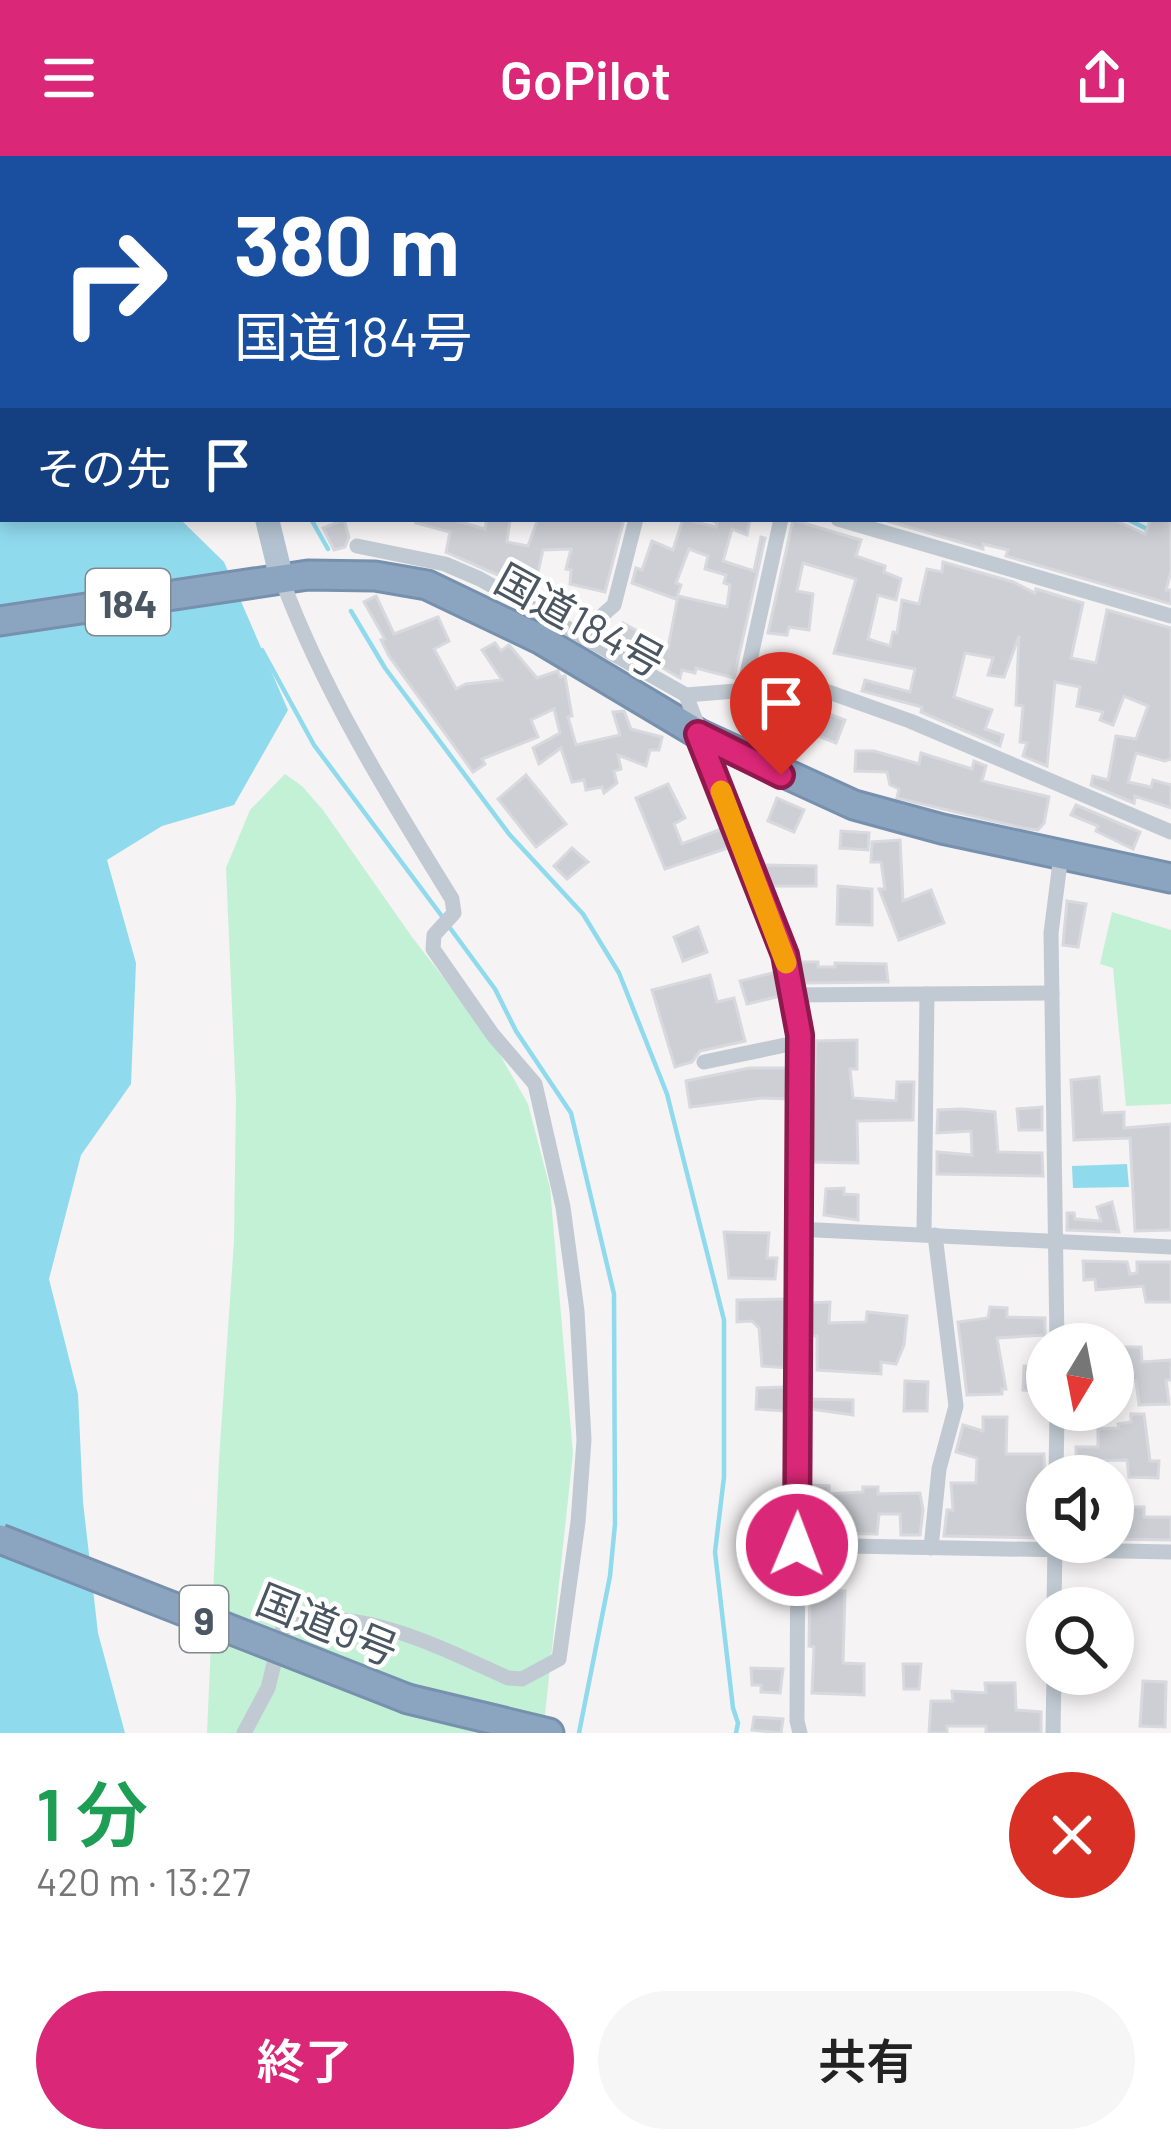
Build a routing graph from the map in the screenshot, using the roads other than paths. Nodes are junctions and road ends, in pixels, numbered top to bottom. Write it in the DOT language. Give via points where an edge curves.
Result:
graph roads {
  1 [pos="267,522"];
  2 [pos="635,522"];
  3 [pos="780,522"];
  4 [pos="848,522"];
  5 [pos="357,546"];
  6 [pos="269,582"];
  7 [pos="1171,616"];
  8 [pos="0,621"];
  9 [pos="580,635"];
  10 [pos="744,688"];
  11 [pos="686,695"];
  12 [pos="698,734"];
  13 [pos="1171,832"];
  14 [pos="1061,855"];
  15 [pos="1171,878"];
  16 [pos="1052,993"];
  17 [pos="792,994"];
  18 [pos="927,994"];
  19 [pos="800,1042"];
  20 [pos="704,1062"];
  21 [pos="796,1229"];
  22 [pos="929,1234"];
  23 [pos="1058,1244"];
  24 [pos="1171,1246"];
  25 [pos="1057,1323"];
  26 [pos="0,1539"];
  27 [pos="797,1545"];
  28 [pos="1026,1546"];
  29 [pos="931,1548"];
  30 [pos="1134,1550"];
  31 [pos="1171,1552"];
  32 [pos="1054,1695"];
  33 [pos="408,1700"];
  34 [pos="244,1733"];
  35 [pos="492,1733"];
  36 [pos="549,1733"];
  37 [pos="800,1733"];
  38 [pos="1053,1733"];
  1 -- 6 [label="main road"];
  2 -- 9 [label="street" via="614,605"];
  3 -- 10 [label="street"];
  4 -- 7 [label="street"];
  5 -- 9 [label="street" via="445,564"];
  6 -- 8 [label="highway, 国道184号 / 184"];
  6 -- 12 [label="highway, 国道184号 / 184" via="375,576 444,591"];
  6 -- 34 [label="street" via="452,899 434,950 535,1084 563,1207 584,1440 559,1659 508,1678 401,1632 305,1618 283,1627 268,1688"];
  9 -- 11 [label="street"];
  10 -- 11 [label="street"];
  10 -- 13 [label="street" via="809,685 840,694"];
  11 -- 12 [label="street"];
  12 -- 14 [label="highway, 国道184号 / 184" via="854,805"];
  12 -- 17 [label="street" via="785,955"];
  14 -- 15 [label="highway, 国道184号 / 184"];
  14 -- 16 [label="street"];
  16 -- 18 [label="street"];
  16 -- 23 [label="street"];
  17 -- 18 [label="street"];
  17 -- 19 [label="street"];
  18 -- 22 [label="street"];
  19 -- 20 [label="street"];
  19 -- 21 [label="street"];
  21 -- 22 [label="street"];
  21 -- 27 [label="street"];
  22 -- 23 [label="street"];
  22 -- 29 [label="street" via="956,1406"];
  23 -- 24 [label="street"];
  23 -- 25 [label="street"];
  26 -- 33 [label="highway, 国道9号 / 9, bridge"];
  27 -- 29 [label="street"];
  27 -- 37 [label="street"];
  28 -- 29 [label="street"];
  30 -- 31 [label="street"];
  32 -- 38 [label="street"];
  33 -- 35 [label="highway, 国道9号 / 9"];
  33 -- 36 [label="highway, 9"];
}
